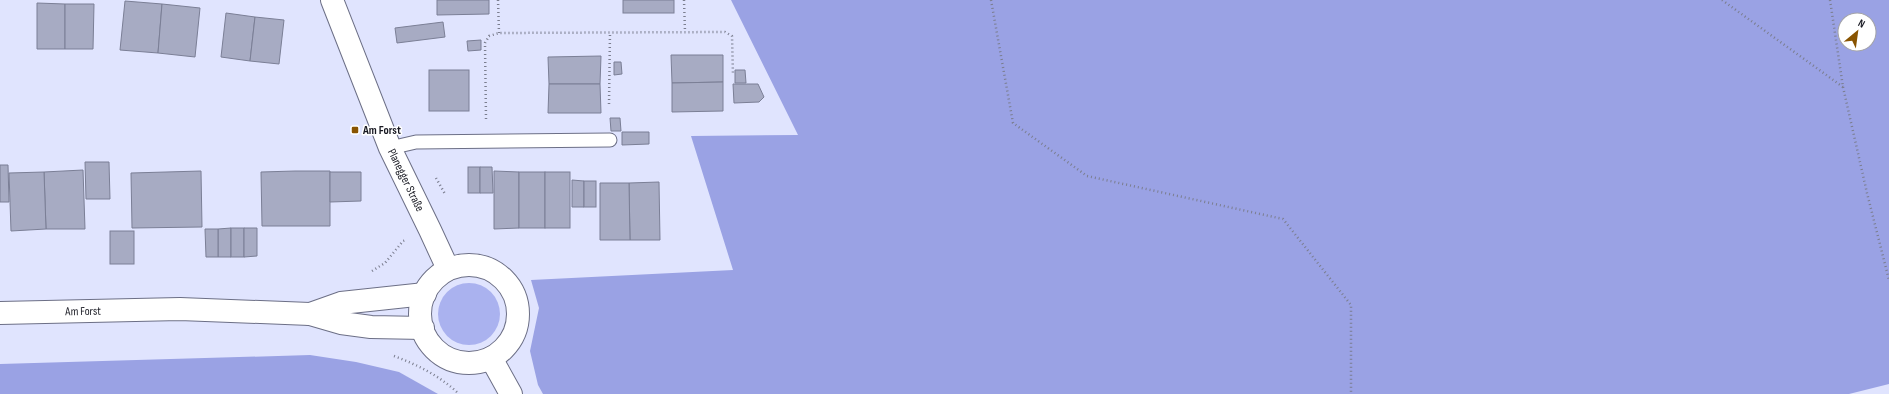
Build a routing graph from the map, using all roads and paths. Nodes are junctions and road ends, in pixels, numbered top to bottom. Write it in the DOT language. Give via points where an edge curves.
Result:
graph roads {
  1 [pos="332,0"];
  2 [pos="498,0"];
  3 [pos="684,0"];
  4 [pos="991,0"];
  5 [pos="1722,0"];
  6 [pos="1830,0"];
  7 [pos="610,32"];
  8 [pos="685,32"];
  9 [pos="499,33"];
  10 [pos="733,75"];
  11 [pos="1843,87"];
  12 [pos="609,104"];
  13 [pos="486,122"];
  14 [pos="610,140"];
  15 [pos="390,148"];
  16 [pos="430,230"];
  17 [pos="448,269"];
  18 [pos="1889,280"];
  19 [pos="425,294"];
  20 [pos="368,300"];
  21 [pos="0,313"];
  22 [pos="310,314"];
  23 [pos="423,328"];
  24 [pos="387,353"];
  25 [pos="491,358"];
  26 [pos="459,394"];
  27 [pos="511,394"];
  28 [pos="1351,394"];
  1 -- 15 [label="street, Planegger Straße"];
  2 -- 9 [label="path"];
  3 -- 8 [label="path"];
  4 -- 28 [label="path" via="1013,123 1087,176 1283,219 1351,305"];
  5 -- 11 [label="path"];
  6 -- 11 [label="path"];
  7 -- 8 [label="path"];
  7 -- 9 [label="path"];
  7 -- 12 [label="path"];
  8 -- 10 [label="path" via="726,32 732,36"];
  9 -- 13 [label="path" via="489,36 485,43"];
  11 -- 18 [label="path" via="1866,193"];
  14 -- 15 [label="lane" via="416,142"];
  15 -- 16 [label="street, Planegger Straße"];
  16 -- 17 [label="street, Planegger Straße"];
  16 -- 20 [label="path" via="403,241 385,263 365,274"];
  17 -- 19 [label="street" via="430,285"];
  17 -- 25 [label="street" via="473,265 490,269 503,278 513,291 518,306 518,322 513,336 504,349"];
  19 -- 20 [label="street, Am Forst"];
  19 -- 23 [label="street" via="420,317"];
  20 -- 22 [label="street, Am Forst" via="341,303"];
  21 -- 22 [label="street, Am Forst" via="180,309"];
  22 -- 23 [label="street, Am Forst" via="341,323 371,327"];
  23 -- 25 [label="street" via="433,346 445,356 460,362"];
  24 -- 26 [label="path" via="425,369"];
  25 -- 27 [label="street"];
}
